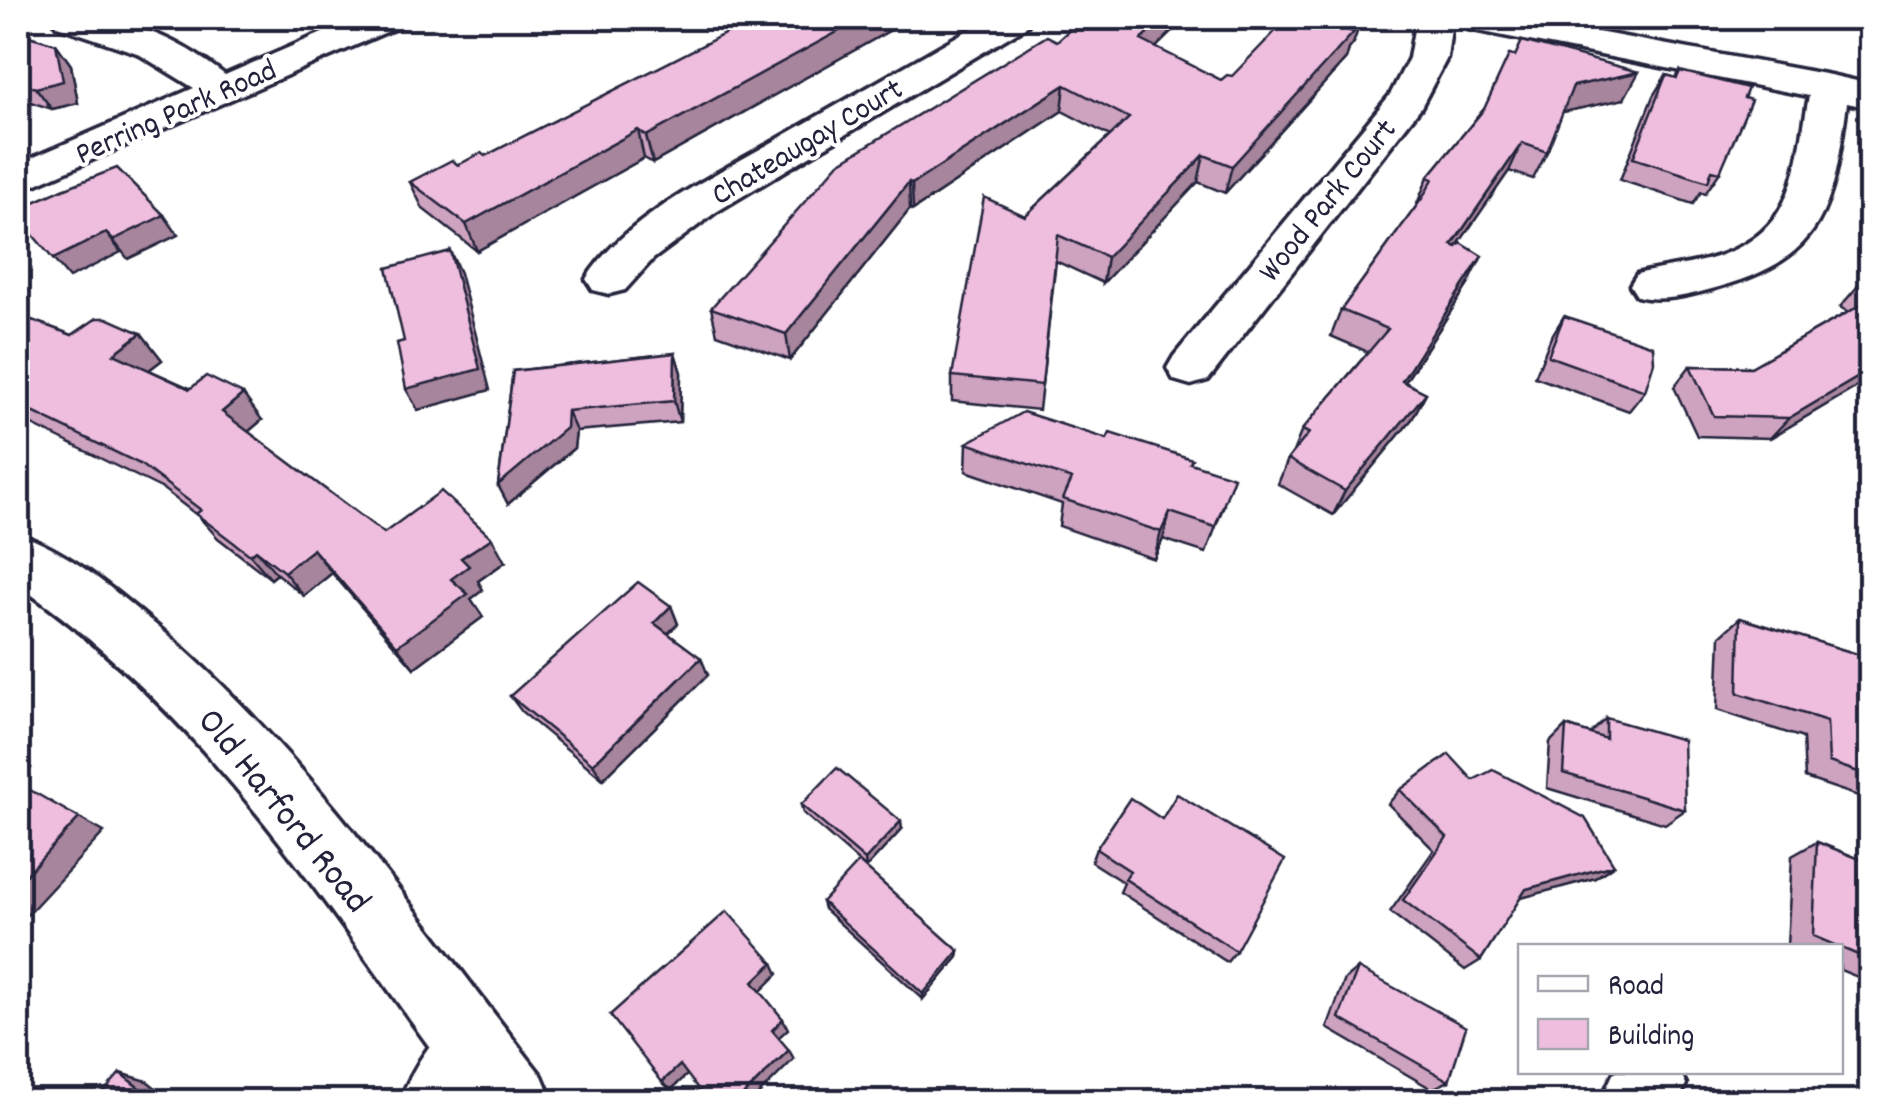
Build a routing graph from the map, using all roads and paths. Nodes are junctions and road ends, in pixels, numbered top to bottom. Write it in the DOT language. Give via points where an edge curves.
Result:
graph roads {
  1 [pos="70,18"];
  2 [pos="387,18"];
  3 [pos="1014,18"];
  4 [pos="1434,18"];
  5 [pos="1468,18"];
  6 [pos="220,90"];
  7 [pos="1850,92"];
  8 [pos="18,180"];
  9 [pos="609,279"];
  10 [pos="1654,286"];
  11 [pos="1191,368"];
  12 [pos="18,556"];
  13 [pos="475,1084"];
  1 -- 6 [label="street" via="152,44"];
  2 -- 6 [label="street, Perring Park Road"];
  3 -- 9 [label="street, Chateaugay Court" via="701,202 638,248"];
  4 -- 11 [label="street, Wood Park Court" via="1428,58 1407,98"];
  5 -- 7 [label="street"];
  6 -- 8 [label="street, Perring Park Road"];
  7 -- 10 [label="street" via="1792,230 1743,264"];
  12 -- 13 [label="street, Old Harford Road" via="167,668 236,740"];
}
